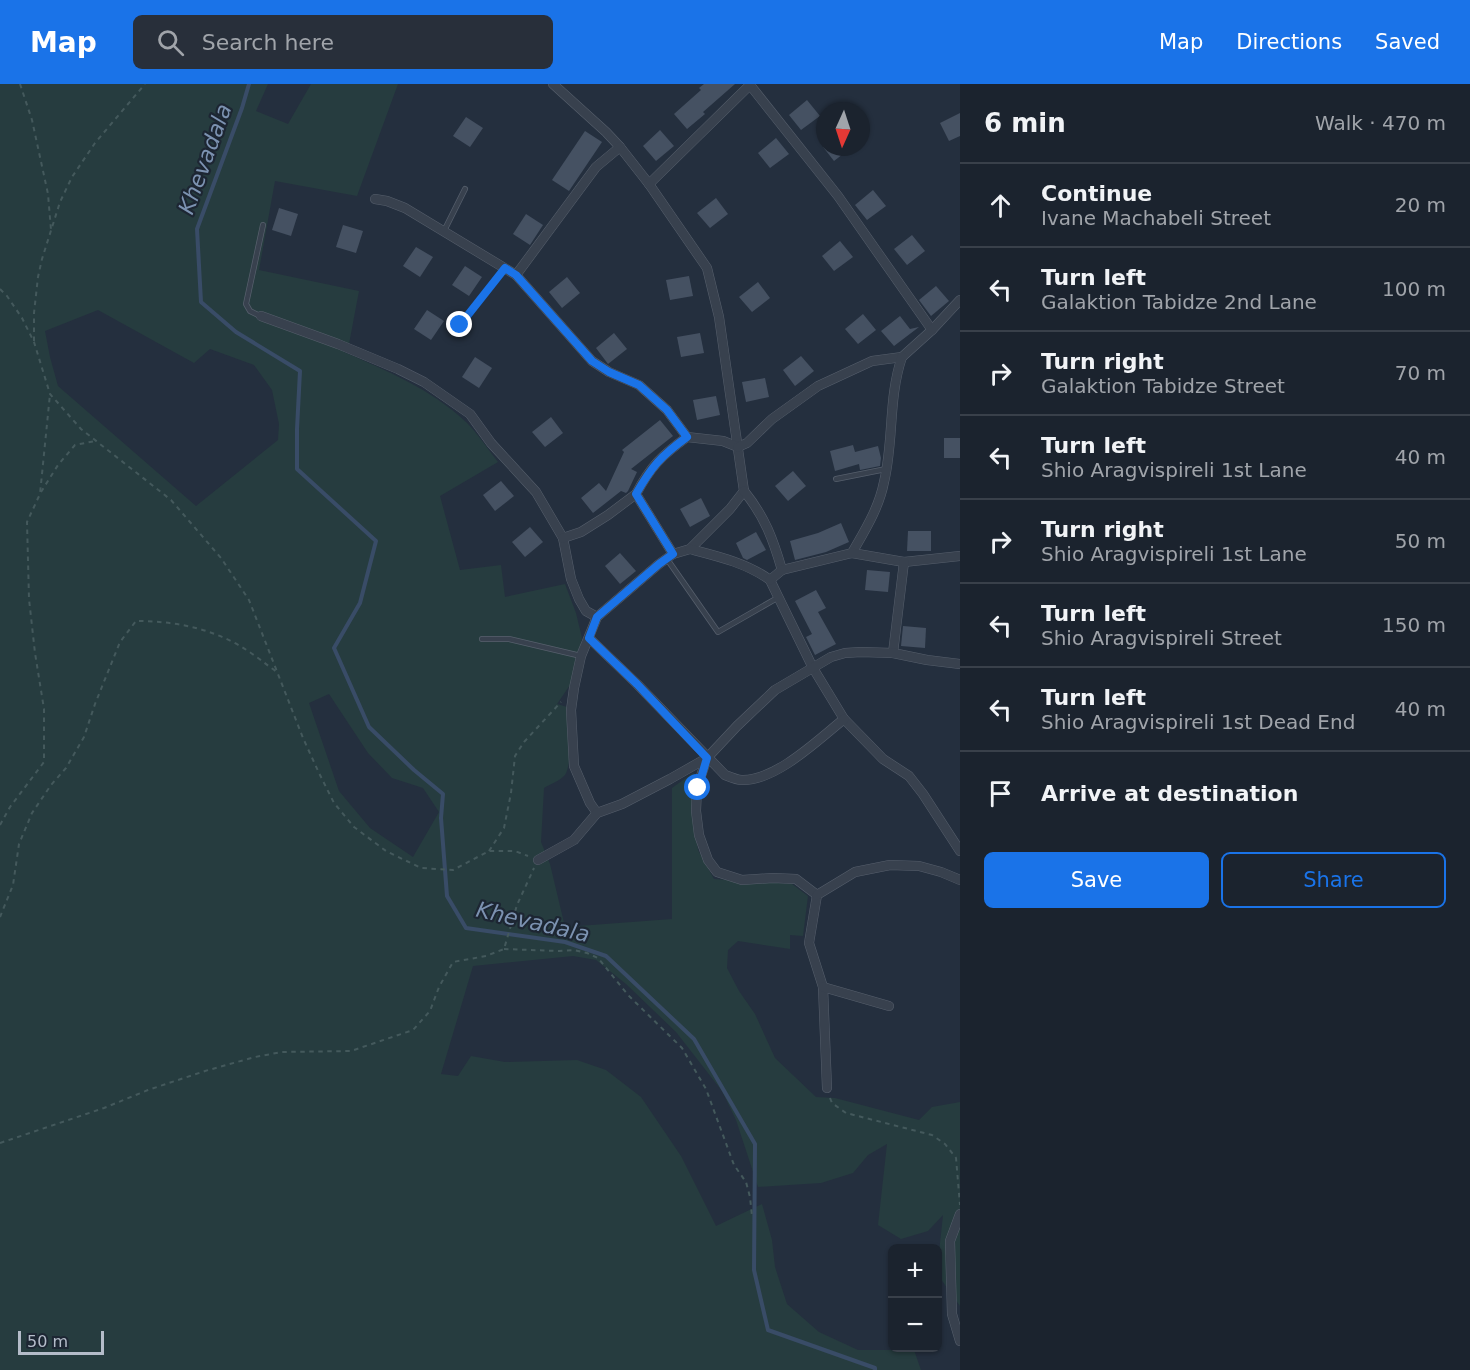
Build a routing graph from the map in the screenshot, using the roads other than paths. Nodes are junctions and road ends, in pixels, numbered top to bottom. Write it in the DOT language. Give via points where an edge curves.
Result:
graph roads {
  1 [pos="553,84"];
  2 [pos="751,84"];
  3 [pos="620,147"];
  4 [pos="649,184"];
  5 [pos="465,189"];
  6 [pos="375,199"];
  7 [pos="263,225"];
  8 [pos="444,231"];
  9 [pos="505,268"];
  10 [pos="516,275"];
  11 [pos="960,300"];
  12 [pos="261,316"];
  13 [pos="460,325"];
  14 [pos="932,330"];
  15 [pos="902,357"];
  16 [pos="687,437"];
  17 [pos="738,447"];
  18 [pos="886,469"];
  19 [pos="836,479"];
  20 [pos="744,491"];
  21 [pos="636,494"];
  22 [pos="563,538"];
  23 [pos="690,549"];
  24 [pos="852,553"];
  25 [pos="670,556"];
  26 [pos="960,556"];
  27 [pos="904,562"];
  28 [pos="782,570"];
  29 [pos="770,580"];
  30 [pos="779,597"];
  31 [pos="597,617"];
  32 [pos="589,638"];
  33 [pos="482,639"];
  34 [pos="894,653"];
  35 [pos="581,656"];
  36 [pos="960,664"];
  37 [pos="813,668"];
  38 [pos="844,719"];
  39 [pos="707,758"];
  40 [pos="597,813"];
  41 [pos="960,851"];
  42 [pos="538,860"];
  43 [pos="960,880"];
  44 [pos="817,895"];
  45 [pos="823,987"];
  46 [pos="888,1006"];
  47 [pos="827,1088"];
  48 [pos="960,1214"];
  49 [pos="960,1341"];
  1 -- 3 [label="street"];
  2 -- 4 [label="street"];
  2 -- 14 [label="street" via="838,196"];
  3 -- 4 [label="street"];
  3 -- 10 [label="street" via="597,167"];
  4 -- 17 [label="street" via="707,268 719,317"];
  5 -- 8 [label="lane"];
  6 -- 8 [label="street" via="405,208"];
  7 -- 12 [label="lane" via="246,304"];
  8 -- 9 [label="street"];
  9 -- 10 [label="street"];
  9 -- 13 [label="lane"];
  10 -- 16 [label="street" via="592,361 639,385 667,410"];
  11 -- 14 [label="street"];
  12 -- 22 [label="street" via="398,369 470,414 536,492"];
  14 -- 15 [label="street"];
  15 -- 17 [label="street" via="872,361 818,386"];
  15 -- 18 [label="street"];
  16 -- 17 [label="street" via="723,441"];
  16 -- 21 [label="street" via="648,472"];
  17 -- 20 [label="street"];
  18 -- 19 [label="lane"];
  18 -- 24 [label="street" via="873,516"];
  20 -- 23 [label="street"];
  20 -- 28 [label="street" via="765,522"];
  21 -- 22 [label="street" via="581,532"];
  21 -- 25 [label="street"];
  22 -- 31 [label="street" via="579,599 586,611"];
  23 -- 25 [label="street"];
  23 -- 29 [label="street" via="748,567"];
  24 -- 27 [label="street"];
  24 -- 28 [label="street"];
  25 -- 30 [label="lane" via="718,632"];
  25 -- 31 [label="street"];
  26 -- 27 [label="street"];
  27 -- 34 [label="street"];
  28 -- 29 [label="street"];
  29 -- 30 [label="street"];
  30 -- 37 [label="street"];
  31 -- 32 [label="street"];
  32 -- 35 [label="street"];
  32 -- 39 [label="street"];
  33 -- 35 [label="lane" via="509,639"];
  34 -- 36 [label="street"];
  34 -- 37 [label="street" via="845,653"];
  35 -- 40 [label="street" via="571,710 574,766"];
  37 -- 38 [label="street"];
  37 -- 39 [label="street" via="775,690"];
  38 -- 39 [label="street" via="781,769 759,777 742,780 724,775"];
  38 -- 41 [label="street" via="883,759 909,776"];
  39 -- 40 [label="street" via="670,780"];
  39 -- 44 [label="street" via="696,811 699,835 717,872 742,880 796,879"];
  40 -- 42 [label="street" via="574,840"];
  43 -- 44 [label="street" via="919,867 890,865 855,872"];
  44 -- 45 [label="street" via="809,942"];
  45 -- 46 [label="street"];
  45 -- 47 [label="street"];
  48 -- 49 [label="street" via="950,1241 952,1314"];
}
